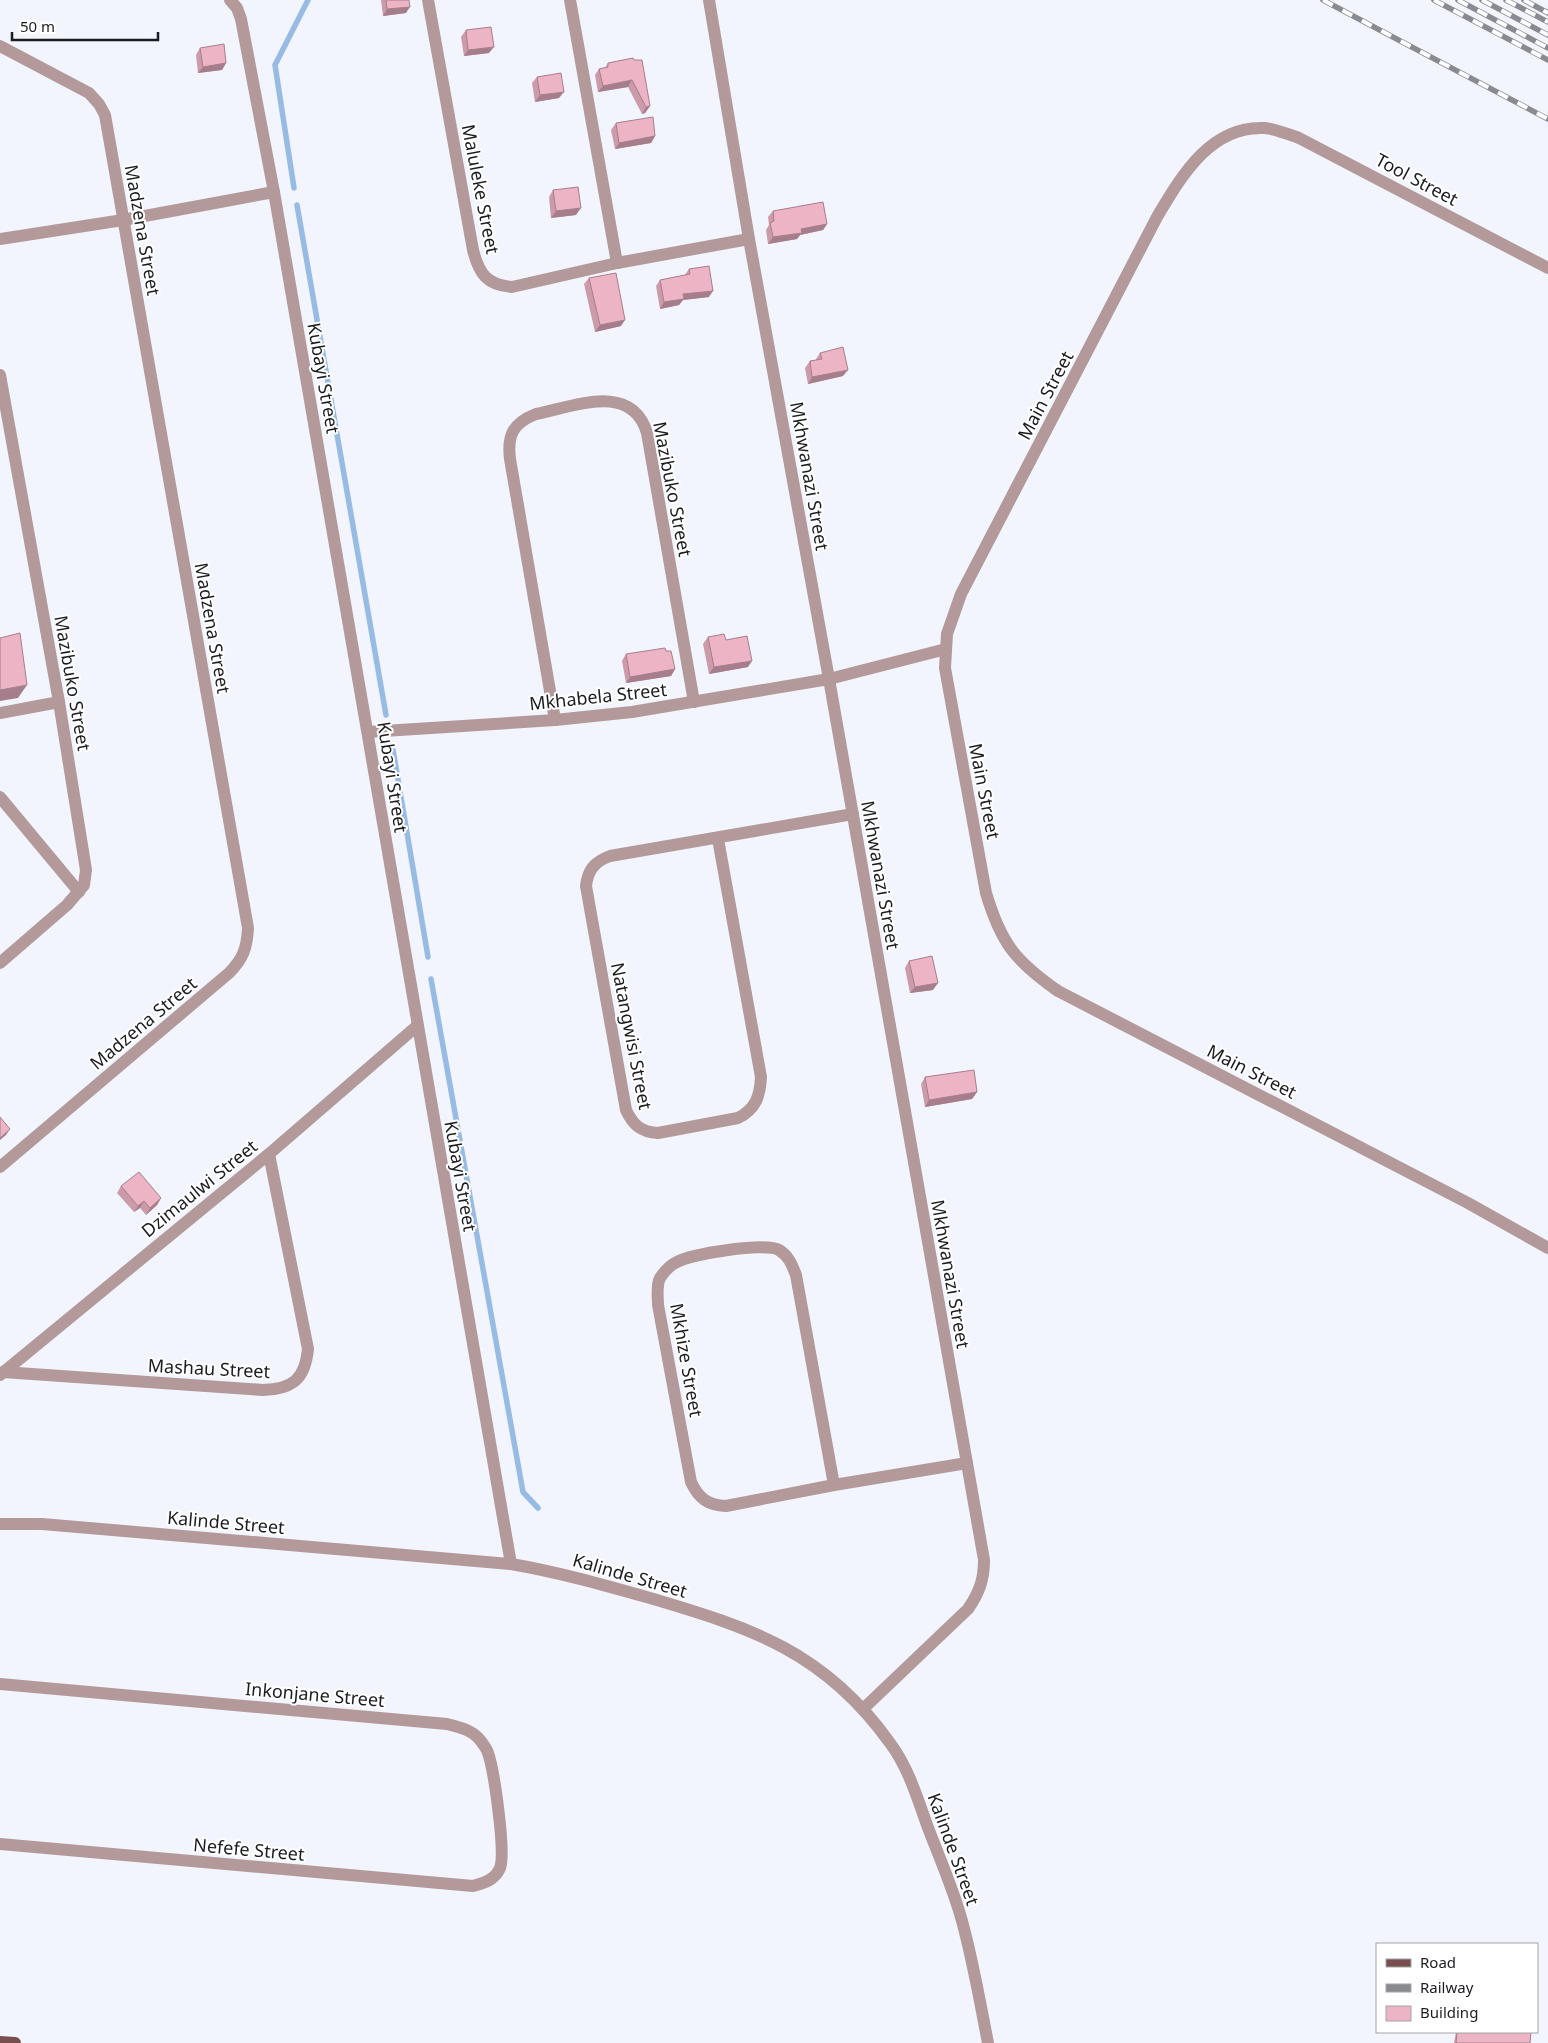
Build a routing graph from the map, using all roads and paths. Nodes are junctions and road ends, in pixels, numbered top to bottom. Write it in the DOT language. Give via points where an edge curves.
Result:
graph roads {
  1 [pos="230,0"];
  2 [pos="428,0"];
  3 [pos="570,0"];
  4 [pos="709,0"];
  5 [pos="0,46"];
  6 [pos="1266,128"];
  7 [pos="274,192"];
  8 [pos="123,220"];
  9 [pos="0,239"];
  10 [pos="749,239"];
  11 [pos="617,263"];
  12 [pos="1548,268"];
  13 [pos="0,374"];
  14 [pos="946,648"];
  15 [pos="829,679"];
  16 [pos="59,702"];
  17 [pos="694,702"];
  18 [pos="0,713"];
  19 [pos="555,720"];
  20 [pos="368,732"];
  21 [pos="0,798"];
  22 [pos="853,814"];
  23 [pos="718,839"];
  24 [pos="79,892"];
  25 [pos="0,963"];
  26 [pos="417,1026"];
  27 [pos="268,1154"];
  28 [pos="0,1167"];
  29 [pos="1548,1248"];
  30 [pos="2,1373"];
  31 [pos="967,1463"];
  32 [pos="834,1485"];
  33 [pos="0,1524"];
  34 [pos="511,1564"];
  35 [pos="0,1684"];
  36 [pos="863,1709"];
  37 [pos="0,1844"];
  38 [pos="494,1877"];
  39 [pos="0,2042"];
  40 [pos="15,2043"];
  41 [pos="988,2043"];
  1 -- 7 [label="street, Kubayi Street" via="241,18"];
  2 -- 11 [label="street, Maluleke Street" via="473,250 481,272 499,286 512,287"];
  3 -- 11 [label="street"];
  4 -- 10 [label="street, Mkhwanazi Street"];
  5 -- 8 [label="street, Madzena Street" via="72,83 99,104 109,132"];
  6 -- 12 [label="street, Tool Street" via="1319,147"];
  6 -- 14 [label="street, Main Street" via="1238,131 1215,143 1195,159 1178,181 961,594 952,615"];
  7 -- 8 [label="street"];
  7 -- 20 [label="street, Kubayi Street"];
  8 -- 9 [label="street"];
  8 -- 28 [label="street, Madzena Street" via="248,928 248,945 242,960 229,973"];
  10 -- 11 [label="street, Maluleke Street"];
  10 -- 15 [label="street, Mkhwanazi Street"];
  13 -- 16 [label="street, Mazibuko Street"];
  14 -- 15 [label="street, Mkhabela Street"];
  14 -- 29 [label="street, Main Street" via="945,668 951,708 986,893 995,925 1012,952 1031,972 1058,990 1459,1198"];
  15 -- 17 [label="street, Mkhabela Street"];
  15 -- 22 [label="street, Mkhwanazi Street"];
  16 -- 18 [label="street"];
  16 -- 24 [label="street, Mazibuko Street" via="86,860 84,886"];
  17 -- 19 [label="street, Mkhabela Street"];
  17 -- 19 [label="street, Mazibuko Street" via="647,433 643,420 634,409 624,403 607,400 530,416 517,423 509,439"];
  19 -- 20 [label="street, Mkhabela Street"];
  20 -- 26 [label="street, Kubayi Street"];
  21 -- 24 [label="street"];
  22 -- 23 [label="street, Natangwisi Street"];
  22 -- 31 [label="street, Mkhwanazi Street"];
  23 -- 23 [label="street, Natangwisi Street" via="610,856 594,864 587,877 626,1110 638,1128 647,1132 658,1133 738,1118 748,1112 760,1092 761,1077"];
  24 -- 25 [label="street, Mazibuko Street" via="54,918"];
  26 -- 27 [label="street, Dzimaulwi Street"];
  26 -- 34 [label="street, Kubayi Street"];
  27 -- 30 [label="street, Dzimaulwi Street"];
  27 -- 30 [label="street, Mashau Street" via="308,1349 302,1374 291,1385 278,1390 263,1390"];
  31 -- 32 [label="street, Mkhize Street"];
  31 -- 36 [label="street, Mkhwanazi Street" via="984,1560 979,1594 958,1621"];
  32 -- 32 [label="street, Mkhize Street" via="726,1506 703,1501 696,1492 691,1482 658,1305 660,1278 668,1268 690,1257 757,1246 778,1250 786,1256 796,1275"];
  33 -- 34 [label="street, Kalinde Street" via="42,1524"];
  34 -- 36 [label="street, Kalinde Street" via="579,1578 738,1625 794,1652 824,1672"];
  35 -- 38 [label="street, Inkonjane Street" via="460,1727 473,1734 488,1753 502,1848 500,1868"];
  36 -- 41 [label="street, Kalinde Street" via="891,1744 909,1775 940,1857 962,1920"];
  37 -- 38 [label="street, Nefefe Street" via="458,1886 485,1883"];
  39 -- 40 [label="main road"];
}
